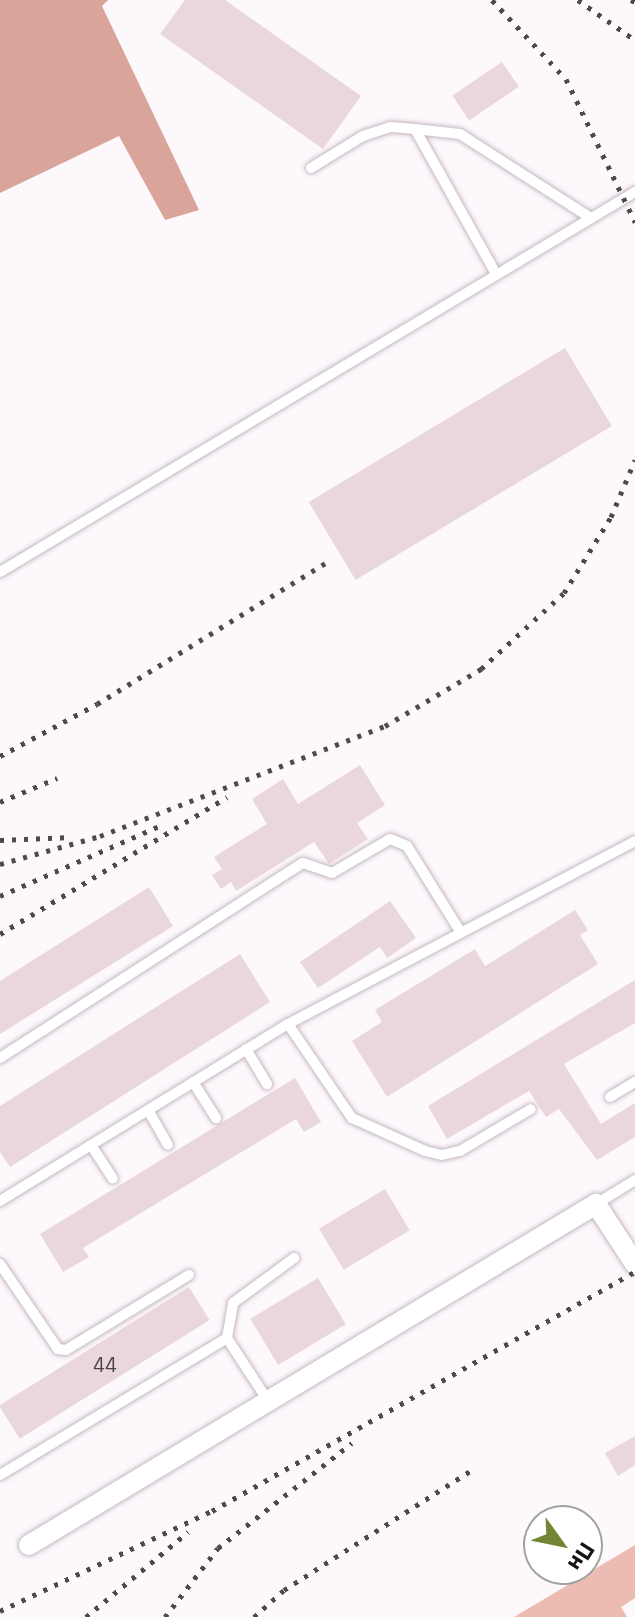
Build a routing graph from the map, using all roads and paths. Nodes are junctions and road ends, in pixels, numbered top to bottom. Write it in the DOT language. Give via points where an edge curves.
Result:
graph roads {
  1 [pos="415,129"];
  2 [pos="311,168"];
  3 [pos="635,192"];
  4 [pos="591,218"];
  5 [pos="496,274"];
  6 [pos="0,572"];
  7 [pos="635,841"];
  8 [pos="460,931"];
  9 [pos="288,1024"];
  10 [pos="246,1049"];
  11 [pos="0,1058"];
  12 [pos="193,1082"];
  13 [pos="635,1082"];
  14 [pos="267,1084"];
  15 [pos="610,1097"];
  16 [pos="531,1109"];
  17 [pos="148,1110"];
  18 [pos="216,1118"];
  19 [pos="91,1145"];
  20 [pos="168,1145"];
  21 [pos="113,1179"];
  22 [pos="635,1180"];
  23 [pos="0,1201"];
  24 [pos="596,1204"];
  25 [pos="294,1258"];
  26 [pos="0,1264"];
  27 [pos="635,1264"];
  28 [pos="189,1275"];
  29 [pos="227,1338"];
  30 [pos="268,1401"];
  31 [pos="0,1475"];
  32 [pos="29,1545"];
  1 -- 2 [label="lane" via="391,127 363,136"];
  1 -- 4 [label="lane" via="460,134"];
  1 -- 5 [label="lane"];
  3 -- 4 [label="lane"];
  4 -- 5 [label="lane"];
  5 -- 6 [label="lane"];
  7 -- 8 [label="lane"];
  8 -- 9 [label="lane"];
  8 -- 11 [label="lane" via="407,846 390,839 332,873 303,863"];
  9 -- 10 [label="lane"];
  9 -- 16 [label="lane" via="352,1118 425,1151 460,1151"];
  10 -- 12 [label="lane"];
  10 -- 14 [label="lane"];
  12 -- 17 [label="lane"];
  12 -- 18 [label="lane"];
  13 -- 15 [label="lane"];
  17 -- 19 [label="lane"];
  17 -- 20 [label="lane"];
  19 -- 21 [label="lane"];
  19 -- 23 [label="lane"];
  22 -- 24 [label="lane"];
  24 -- 27 [label="street"];
  24 -- 30 [label="street"];
  25 -- 29 [label="lane" via="233,1303"];
  26 -- 28 [label="lane" via="58,1349 66,1350"];
  29 -- 30 [label="lane"];
  29 -- 31 [label="lane"];
  30 -- 32 [label="street"];
}
